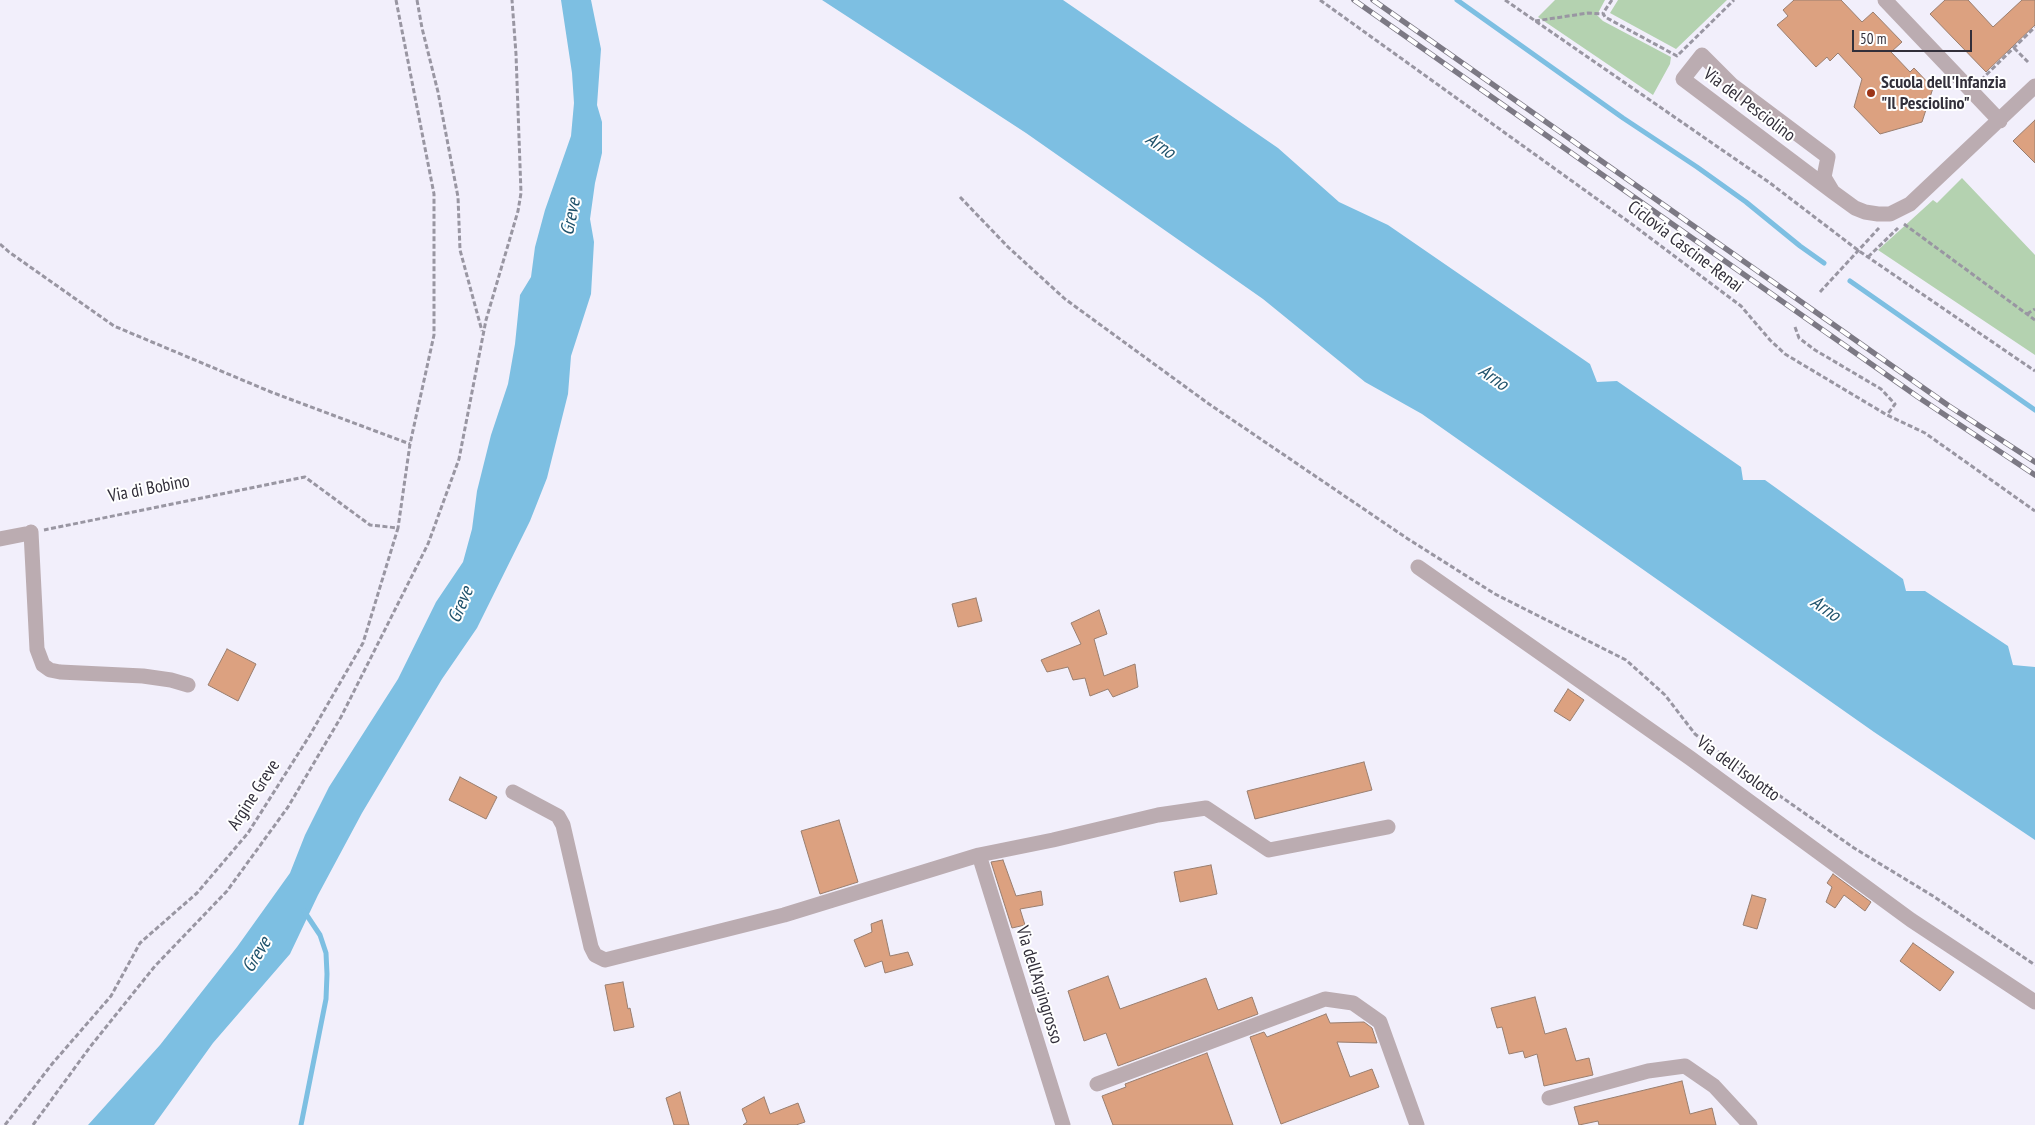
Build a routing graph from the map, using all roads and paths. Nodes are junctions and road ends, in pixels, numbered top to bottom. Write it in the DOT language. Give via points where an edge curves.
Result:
graph roads {
  1 [pos="396,0"];
  2 [pos="417,0"];
  3 [pos="512,0"];
  4 [pos="1320,0"];
  5 [pos="1505,0"];
  6 [pos="1612,0"];
  7 [pos="1734,0"];
  8 [pos="1885,0"];
  9 [pos="1604,14"];
  10 [pos="1535,21"];
  11 [pos="2035,27"];
  12 [pos="2014,48"];
  13 [pos="2028,62"];
  14 [pos="1981,80"];
  15 [pos="2035,86"];
  16 [pos="2000,121"];
  17 [pos="1833,192"];
  18 [pos="960,197"];
  19 [pos="1897,218"];
  20 [pos="1910,218"];
  21 [pos="0,244"];
  22 [pos="1859,251"];
  23 [pos="1868,257"];
  24 [pos="1820,292"];
  25 [pos="2035,309"];
  26 [pos="2027,314"];
  27 [pos="2035,320"];
  28 [pos="1795,328"];
  29 [pos="483,334"];
  30 [pos="2035,371"];
  31 [pos="1887,415"];
  32 [pos="410,444"];
  33 [pos="2035,511"];
  34 [pos="398,528"];
  35 [pos="28,533"];
  36 [pos="0,539"];
  37 [pos="1418,567"];
  38 [pos="188,685"];
  39 [pos="513,792"];
  40 [pos="1388,827"];
  41 [pos="979,855"];
  42 [pos="2035,965"];
  43 [pos="2035,1002"];
  44 [pos="1097,1084"];
  45 [pos="1550,1098"];
  46 [pos="5,1125"];
  47 [pos="33,1125"];
  48 [pos="1063,1125"];
  49 [pos="1417,1125"];
  50 [pos="1750,1125"];
  1 -- 32 [label="path, Argine Greve" via="434,194 434,335"];
  2 -- 29 [label="path" via="458,197 460,250"];
  3 -- 29 [label="path" via="520,194"];
  4 -- 31 [label="path, Ciclovia Cascine-Renai" via="1741,306 1785,354"];
  5 -- 10 [label="path"];
  6 -- 9 [label="path"];
  7 -- 9 [label="path" via="1677,56"];
  8 -- 16 [label="street"];
  9 -- 10 [label="path" via="1588,13"];
  10 -- 22 [label="path" via="1770,183"];
  11 -- 12 [label="path"];
  12 -- 13 [label="path"];
  12 -- 14 [label="path"];
  15 -- 16 [label="street"];
  16 -- 19 [label="street"];
  17 -- 17 [label="street, Via del Pesciolino" via="1824,177 1828,157 1732,85 1702,55 1683,79"];
  17 -- 19 [label="street, Via del Pesciolino" via="1865,212"];
  18 -- 42 [label="path" via="1065,299 1209,404 1494,594 1626,660 1665,695 1695,734 1726,758 1854,848 1933,896"];
  19 -- 20 [label="path"];
  19 -- 22 [label="path"];
  19 -- 23 [label="path"];
  19 -- 26 [label="path"];
  21 -- 32 [label="path" via="114,326 271,392"];
  22 -- 23 [label="path"];
  22 -- 24 [label="path"];
  23 -- 30 [label="path"];
  25 -- 26 [label="path"];
  26 -- 27 [label="path"];
  28 -- 31 [label="path" via="1799,338 1815,350 1881,389 1894,404"];
  29 -- 47 [label="path" via="459,459 428,544 341,717 288,807 227,891 155,966"];
  31 -- 33 [label="path, Ciclovia Cascine-Renai" via="1925,433"];
  32 -- 34 [label="path, Argine Greve"];
  34 -- 35 [label="path, Via di Bobino" via="370,525 306,477"];
  34 -- 46 [label="path, Argine Greve" via="362,643 310,735 248,833 197,893 140,943 111,996"];
  35 -- 36 [label="street"];
  35 -- 38 [label="street" via="37,649 43,665 60,672 143,676"];
  37 -- 43 [label="street, Via dell'Isolotto" via="1690,758 1911,920"];
  39 -- 41 [label="street" via="558,816 563,825 591,947 595,955 605,960 784,915"];
  40 -- 41 [label="street" via="1269,850 1206,808 1158,814"];
  41 -- 48 [label="street, Via dell'Argingrosso"];
  44 -- 49 [label="street" via="1325,999 1353,1003 1380,1022"];
  45 -- 50 [label="street" via="1648,1071 1685,1066 1714,1086"];
}
